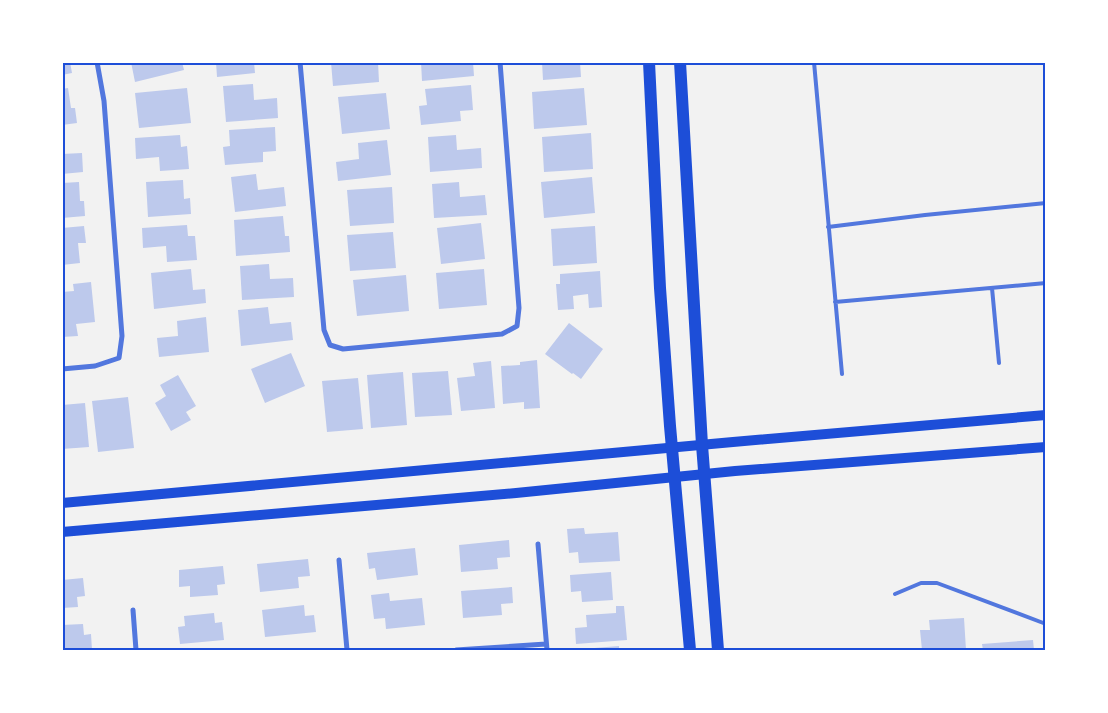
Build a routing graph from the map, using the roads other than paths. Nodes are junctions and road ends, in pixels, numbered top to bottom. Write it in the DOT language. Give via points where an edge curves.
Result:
graph roads {
  1 [pos="97,62"];
  2 [pos="300,62"];
  3 [pos="500,62"];
  4 [pos="648,62"];
  5 [pos="680,62"];
  6 [pos="814,62"];
  7 [pos="1046,203"];
  8 [pos="828,226"];
  9 [pos="1046,283"];
  10 [pos="992,288"];
  11 [pos="835,302"];
  12 [pos="999,363"];
  13 [pos="62,369"];
  14 [pos="842,374"];
  15 [pos="1046,415"];
  16 [pos="702,445"];
  17 [pos="1046,447"];
  18 [pos="672,448"];
  19 [pos="704,474"];
  20 [pos="675,477"];
  21 [pos="62,503"];
  22 [pos="62,532"];
  23 [pos="538,544"];
  24 [pos="339,560"];
  25 [pos="895,594"];
  26 [pos="133,610"];
  27 [pos="1046,624"];
  28 [pos="546,644"];
  29 [pos="136,650"];
  30 [pos="347,650"];
  31 [pos="456,650"];
  32 [pos="547,650"];
  33 [pos="690,650"];
  34 [pos="718,650"];
  1 -- 13 [label="street" via="104,101 122,336 119,358 95,366"];
  2 -- 3 [label="street" via="324,330 330,345 343,349 502,334 518,326"];
  4 -- 18 [label="main road"];
  5 -- 16 [label="main road"];
  6 -- 8 [label="lane"];
  7 -- 8 [label="lane"];
  8 -- 11 [label="lane"];
  9 -- 10 [label="lane"];
  10 -- 11 [label="lane"];
  10 -- 12 [label="lane"];
  11 -- 14 [label="lane"];
  15 -- 16 [label="main road"];
  16 -- 18 [label="main road"];
  16 -- 19 [label="main road"];
  17 -- 19 [label="main road"];
  18 -- 20 [label="main road"];
  18 -- 21 [label="main road"];
  19 -- 20 [label="main road"];
  19 -- 34 [label="main road"];
  20 -- 22 [label="main road"];
  20 -- 33 [label="main road"];
  23 -- 28 [label="street"];
  24 -- 30 [label="street"];
  25 -- 27 [label="lane" via="921,583 937,583"];
  26 -- 29 [label="street"];
  28 -- 31 [label="street"];
  28 -- 32 [label="street"];
}
